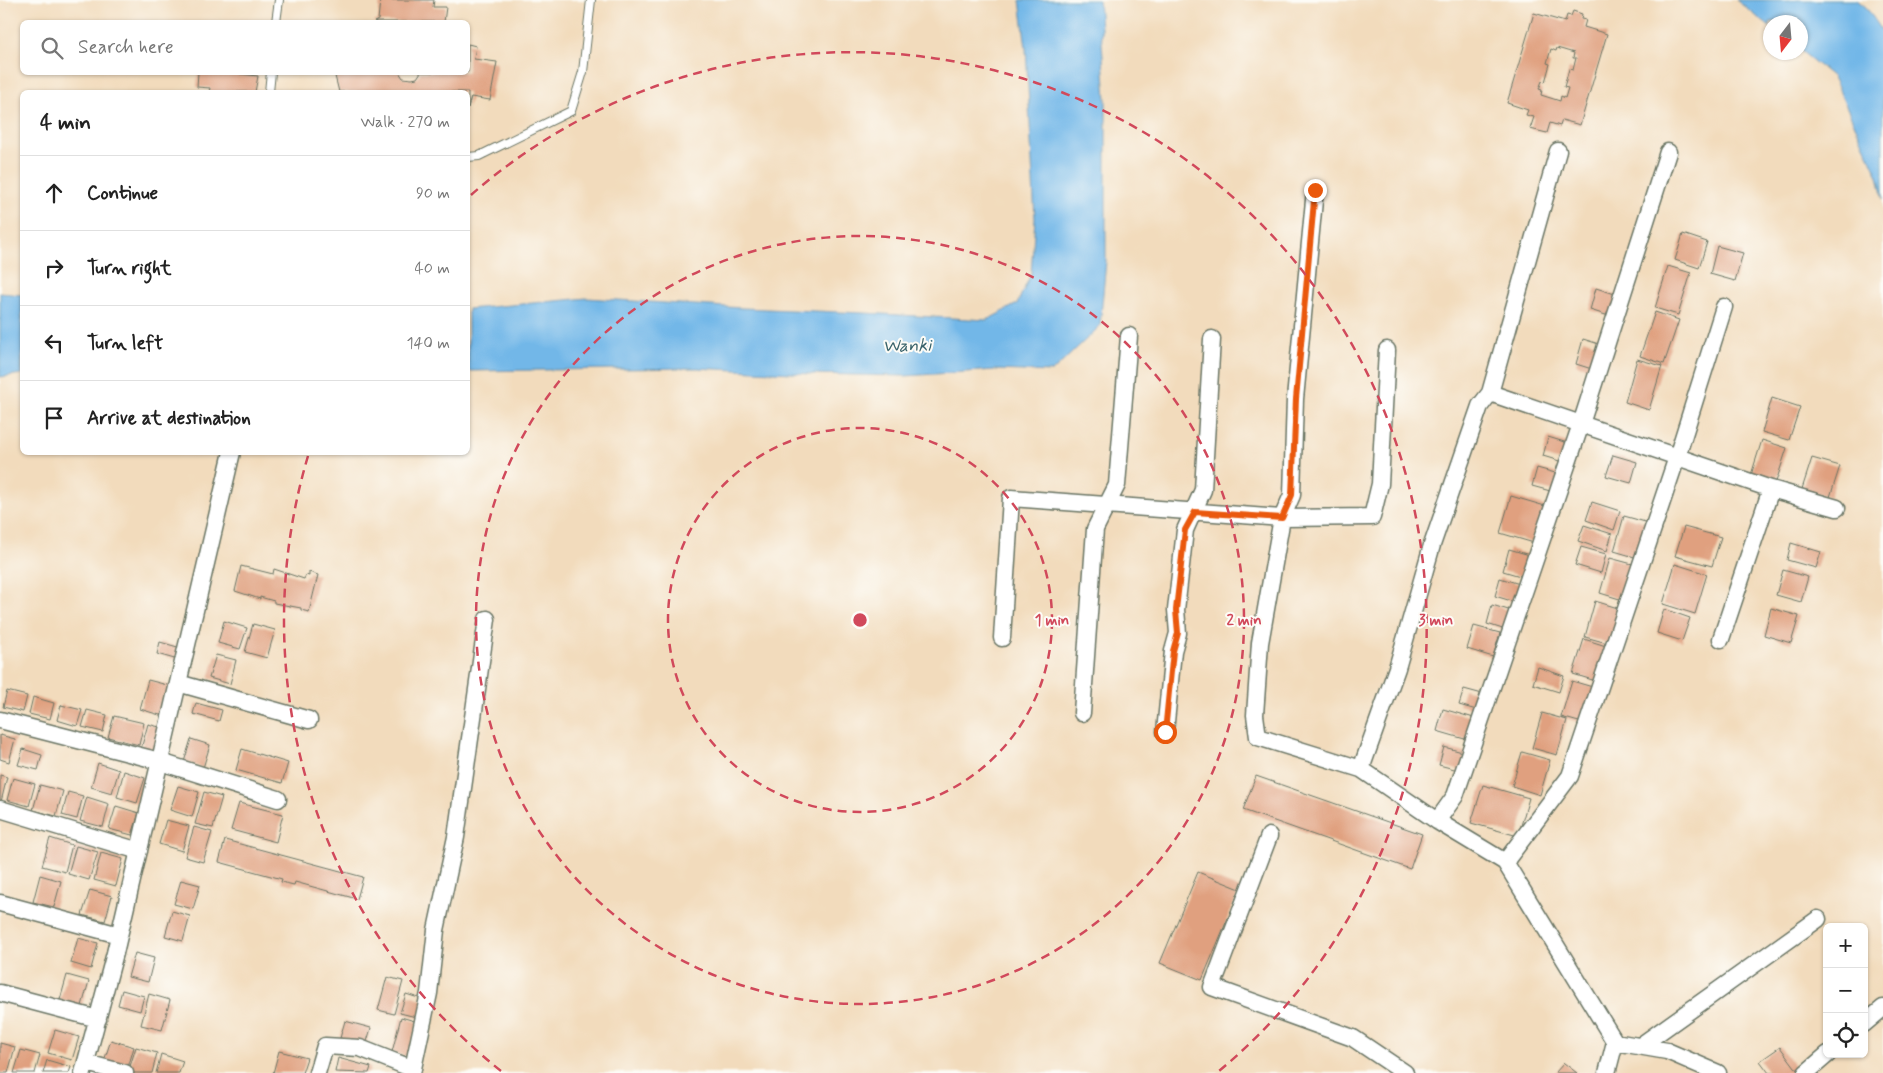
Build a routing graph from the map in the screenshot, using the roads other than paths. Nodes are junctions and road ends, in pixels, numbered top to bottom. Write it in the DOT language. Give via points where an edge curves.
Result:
graph roads {
  1 [pos="279,0"];
  2 [pos="591,0"];
  3 [pos="276,20"];
  4 [pos="271,75"];
  5 [pos="269,90"];
  6 [pos="1558,151"];
  7 [pos="1668,152"];
  8 [pos="470,157"];
  9 [pos="1315,190"];
  10 [pos="1724,307"];
  11 [pos="1129,336"];
  12 [pos="1212,339"];
  13 [pos="1388,350"];
  14 [pos="1490,393"];
  15 [pos="1581,424"];
  16 [pos="231,455"];
  17 [pos="1677,457"];
  18 [pos="1771,489"];
  19 [pos="1107,505"];
  20 [pos="1837,508"];
  21 [pos="1195,512"];
  22 [pos="1282,518"];
  23 [pos="487,619"];
  24 [pos="1002,638"];
  25 [pos="1721,639"];
  26 [pos="178,683"];
  27 [pos="1082,713"];
  28 [pos="0,720"];
  29 [pos="309,720"];
  30 [pos="1165,732"];
  31 [pos="160,763"];
  32 [pos="1361,769"];
  33 [pos="278,799"];
  34 [pos="0,809"];
  35 [pos="1437,821"];
  36 [pos="1269,836"];
  37 [pos="138,851"];
  38 [pos="1505,862"];
  39 [pos="0,903"];
  40 [pos="1818,919"];
  41 [pos="119,935"];
  42 [pos="0,993"];
  43 [pos="1883,1008"];
  44 [pos="98,1019"];
  45 [pos="1868,1021"];
  46 [pos="1615,1042"];
  47 [pos="1640,1046"];
  48 [pos="1823,1058"];
  49 [pos="85,1068"];
  50 [pos="413,1071"];
  51 [pos="125,1073"];
  52 [pos="317,1073"];
  53 [pos="1405,1073"];
  54 [pos="1607,1073"];
  55 [pos="1718,1073"];
  56 [pos="1806,1073"];
  1 -- 3 [label="lane"];
  2 -- 8 [label="lane" via="583,72 572,111 479,156"];
  4 -- 5 [label="lane"];
  6 -- 14 [label="street"];
  7 -- 15 [label="street"];
  9 -- 22 [label="street" via="1296,399 1292,495"];
  10 -- 17 [label="street"];
  11 -- 19 [label="street" via="1117,485"];
  12 -- 21 [label="street" via="1203,490"];
  13 -- 22 [label="street" via="1380,484 1372,517"];
  14 -- 15 [label="street"];
  14 -- 32 [label="street" via="1480,406 1432,545 1397,668"];
  15 -- 17 [label="street"];
  15 -- 35 [label="street" via="1455,796"];
  16 -- 26 [label="street"];
  17 -- 18 [label="street"];
  17 -- 38 [label="street" via="1570,776"];
  18 -- 20 [label="street"];
  18 -- 25 [label="street"];
  19 -- 21 [label="street"];
  19 -- 24 [label="street" via="1011,498"];
  19 -- 27 [label="street" via="1095,529"];
  21 -- 22 [label="street"];
  21 -- 30 [label="street" via="1185,530 1176,610 1178,633 1173,651"];
  22 -- 32 [label="street" via="1260,643 1255,715 1258,737"];
  23 -- 50 [label="street" via="456,837 436,930 429,993"];
  26 -- 29 [label="street"];
  26 -- 31 [label="street"];
  28 -- 31 [label="street"];
  31 -- 33 [label="street"];
  31 -- 37 [label="street"];
  32 -- 35 [label="street"];
  34 -- 37 [label="street"];
  35 -- 38 [label="street"];
  36 -- 53 [label="street" via="1212,987 1353,1038"];
  37 -- 41 [label="street"];
  38 -- 46 [label="street"];
  39 -- 41 [label="street"];
  40 -- 47 [label="street"];
  41 -- 44 [label="street"];
  42 -- 44 [label="street"];
  43 -- 45 [label="street"];
  44 -- 49 [label="street"];
  46 -- 47 [label="street"];
  46 -- 54 [label="street"];
  47 -- 55 [label="street" via="1667,1051"];
  48 -- 56 [label="street"];
  49 -- 51 [label="street"];
  50 -- 52 [label="street" via="360,1048 325,1046"];
}
